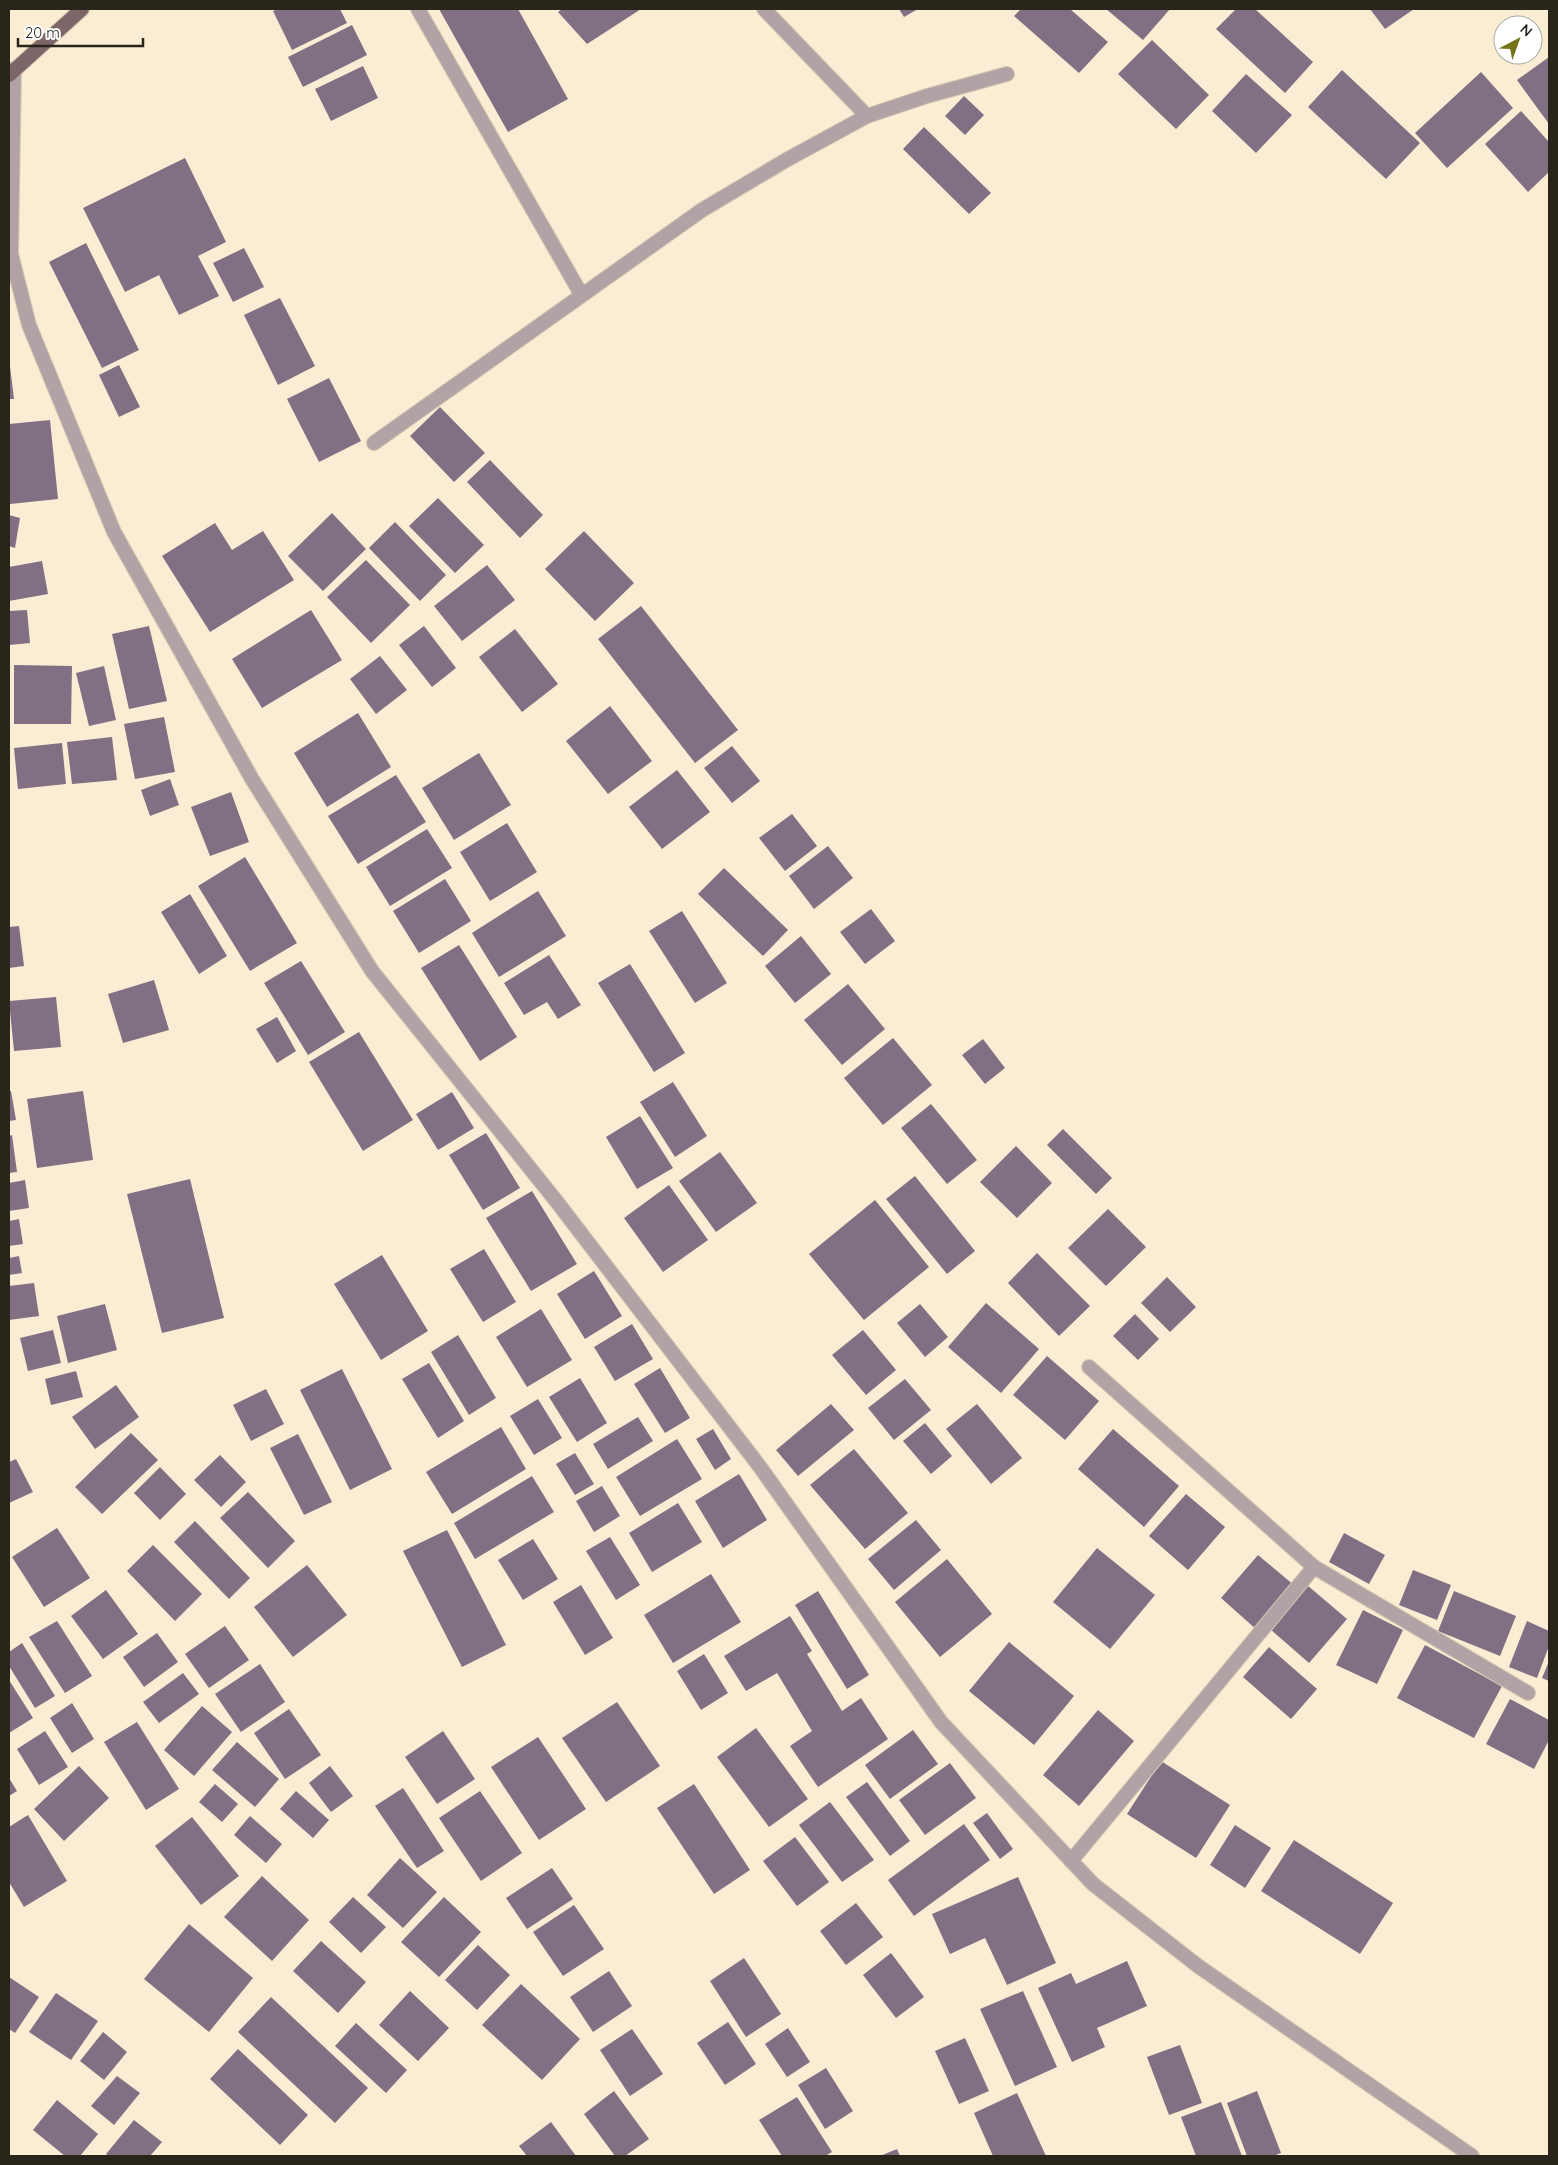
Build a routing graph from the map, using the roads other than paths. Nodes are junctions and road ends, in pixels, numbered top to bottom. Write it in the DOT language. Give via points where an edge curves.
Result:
graph roads {
  1 [pos="82,9"];
  2 [pos="418,9"];
  3 [pos="764,9"];
  4 [pos="12,72"];
  5 [pos="1007,74"];
  6 [pos="867,116"];
  7 [pos="581,294"];
  8 [pos="374,443"];
  9 [pos="1089,1367"];
  10 [pos="1314,1567"];
  11 [pos="1528,1693"];
  12 [pos="1071,1861"];
  13 [pos="1472,2156"];
  1 -- 4 [label="main road"];
  2 -- 7 [label="street"];
  3 -- 6 [label="street"];
  4 -- 12 [label="street" via="11,254 29,325 114,532 252,779 372,972 557,1202 754,1460 940,1722"];
  5 -- 6 [label="street"];
  6 -- 7 [label="street" via="702,210"];
  7 -- 8 [label="street"];
  9 -- 10 [label="street"];
  10 -- 11 [label="street"];
  10 -- 12 [label="street"];
  12 -- 13 [label="street" via="1093,1884 1198,1966"];
}
